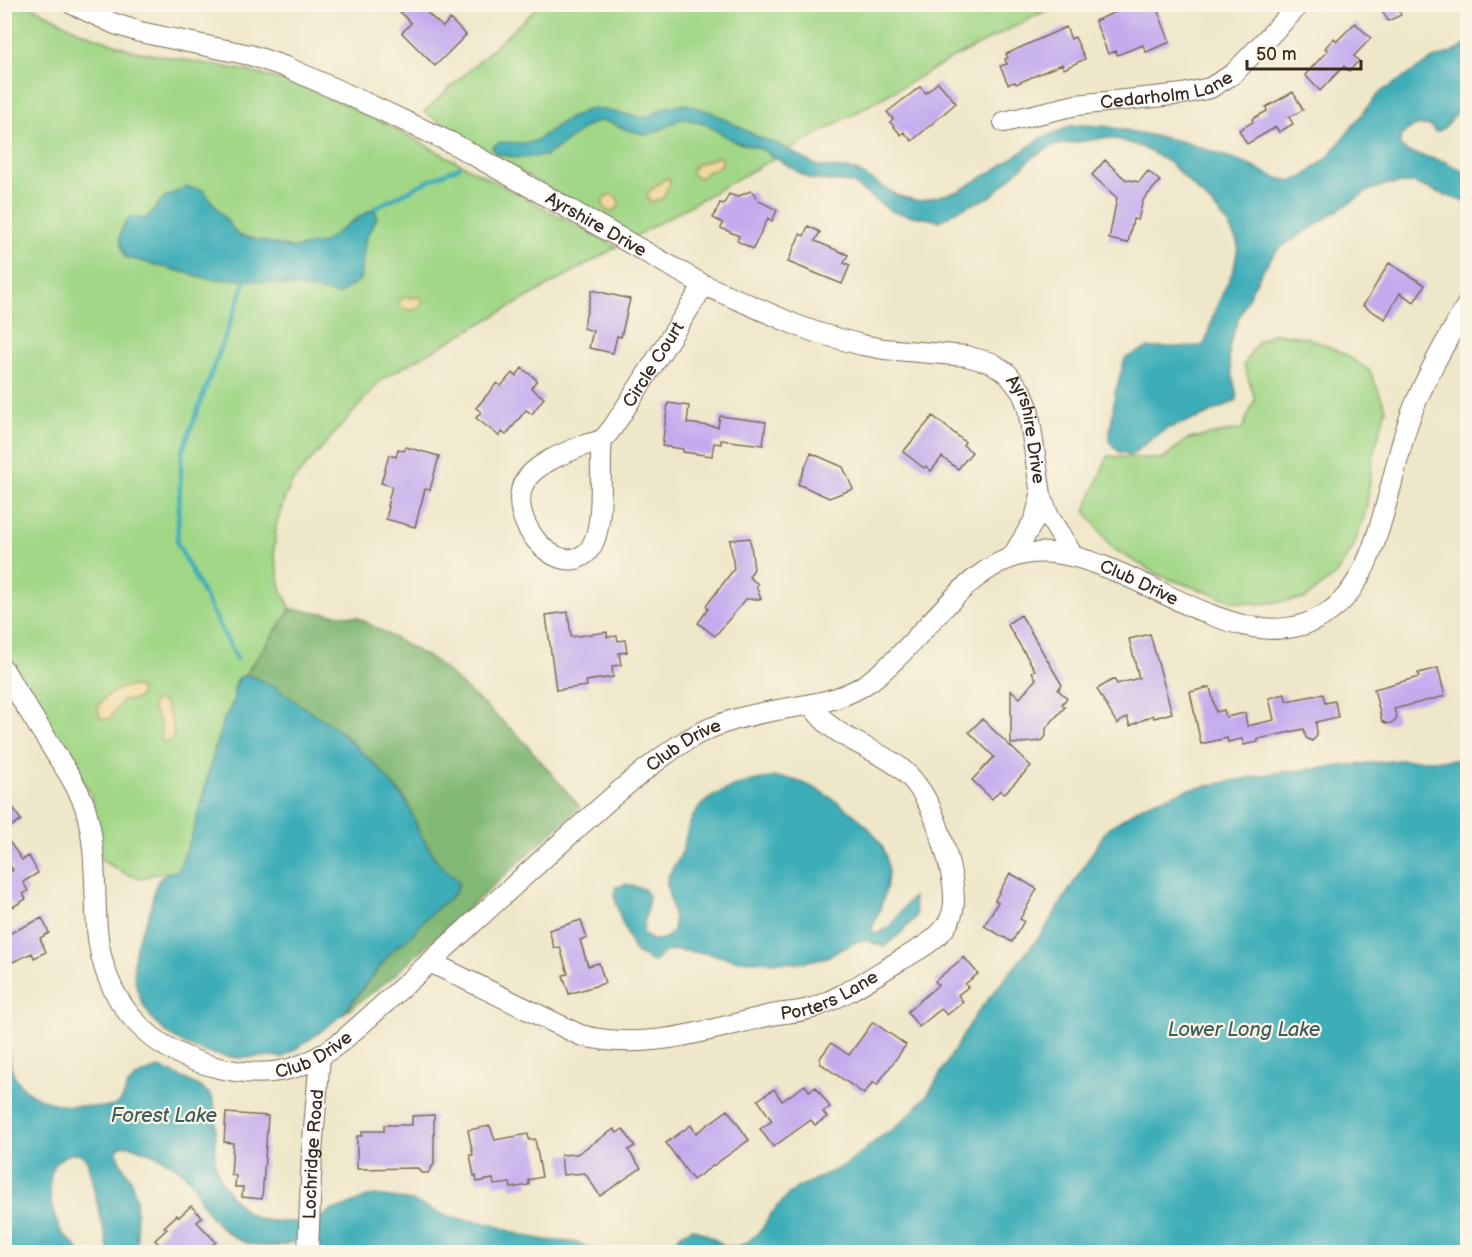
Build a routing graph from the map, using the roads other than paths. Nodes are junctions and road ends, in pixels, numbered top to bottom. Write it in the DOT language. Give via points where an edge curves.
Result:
graph roads {
  1 [pos="72,4"];
  2 [pos="1300,4"];
  3 [pos="1004,122"];
  4 [pos="704,285"];
  5 [pos="1467,303"];
  6 [pos="602,440"];
  7 [pos="1041,495"];
  8 [pos="1012,556"];
  9 [pos="1074,557"];
  10 [pos="4,670"];
  11 [pos="811,704"];
  12 [pos="430,962"];
  13 [pos="320,1057"];
  14 [pos="309,1248"];
  1 -- 4 [label="street, Ayrshire Drive" via="140,32 250,55 340,91 452,143"];
  2 -- 3 [label="street, Cedarholm Lane" via="1233,74 1210,88 1076,105"];
  4 -- 6 [label="street, Circle Court"];
  4 -- 7 [label="street, Ayrshire Drive" via="829,337 884,349 966,356 992,363 1015,382 1028,408"];
  5 -- 9 [label="street, Club Drive" via="1412,411 1368,561 1350,593 1323,616 1287,627 1236,624"];
  6 -- 6 [label="street" via="539,468 527,479 520,494 520,514 525,524 541,545 559,559 580,558 596,540"];
  7 -- 8 [label="street, Ayrshire Drive" via="1035,519"];
  7 -- 9 [label="street, Ayrshire Drive" via="1049,517"];
  8 -- 9 [label="street, Club Drive" via="1042,552"];
  8 -- 11 [label="street, Club Drive" via="968,585 876,676 850,693"];
  10 -- 13 [label="street, Club Drive" via="84,804 92,836 100,949 109,982 126,1011 164,1046 220,1068 283,1072"];
  11 -- 12 [label="street, Club Drive" via="744,717 688,739 576,830"];
  11 -- 12 [label="street, Porters Lane" via="824,723 904,772 928,801 945,851 954,905 947,925 927,944 815,1007 682,1038 644,1042 580,1035"];
  12 -- 13 [label="street, Club Drive"];
  13 -- 14 [label="street, Lochridge Road"];
}
